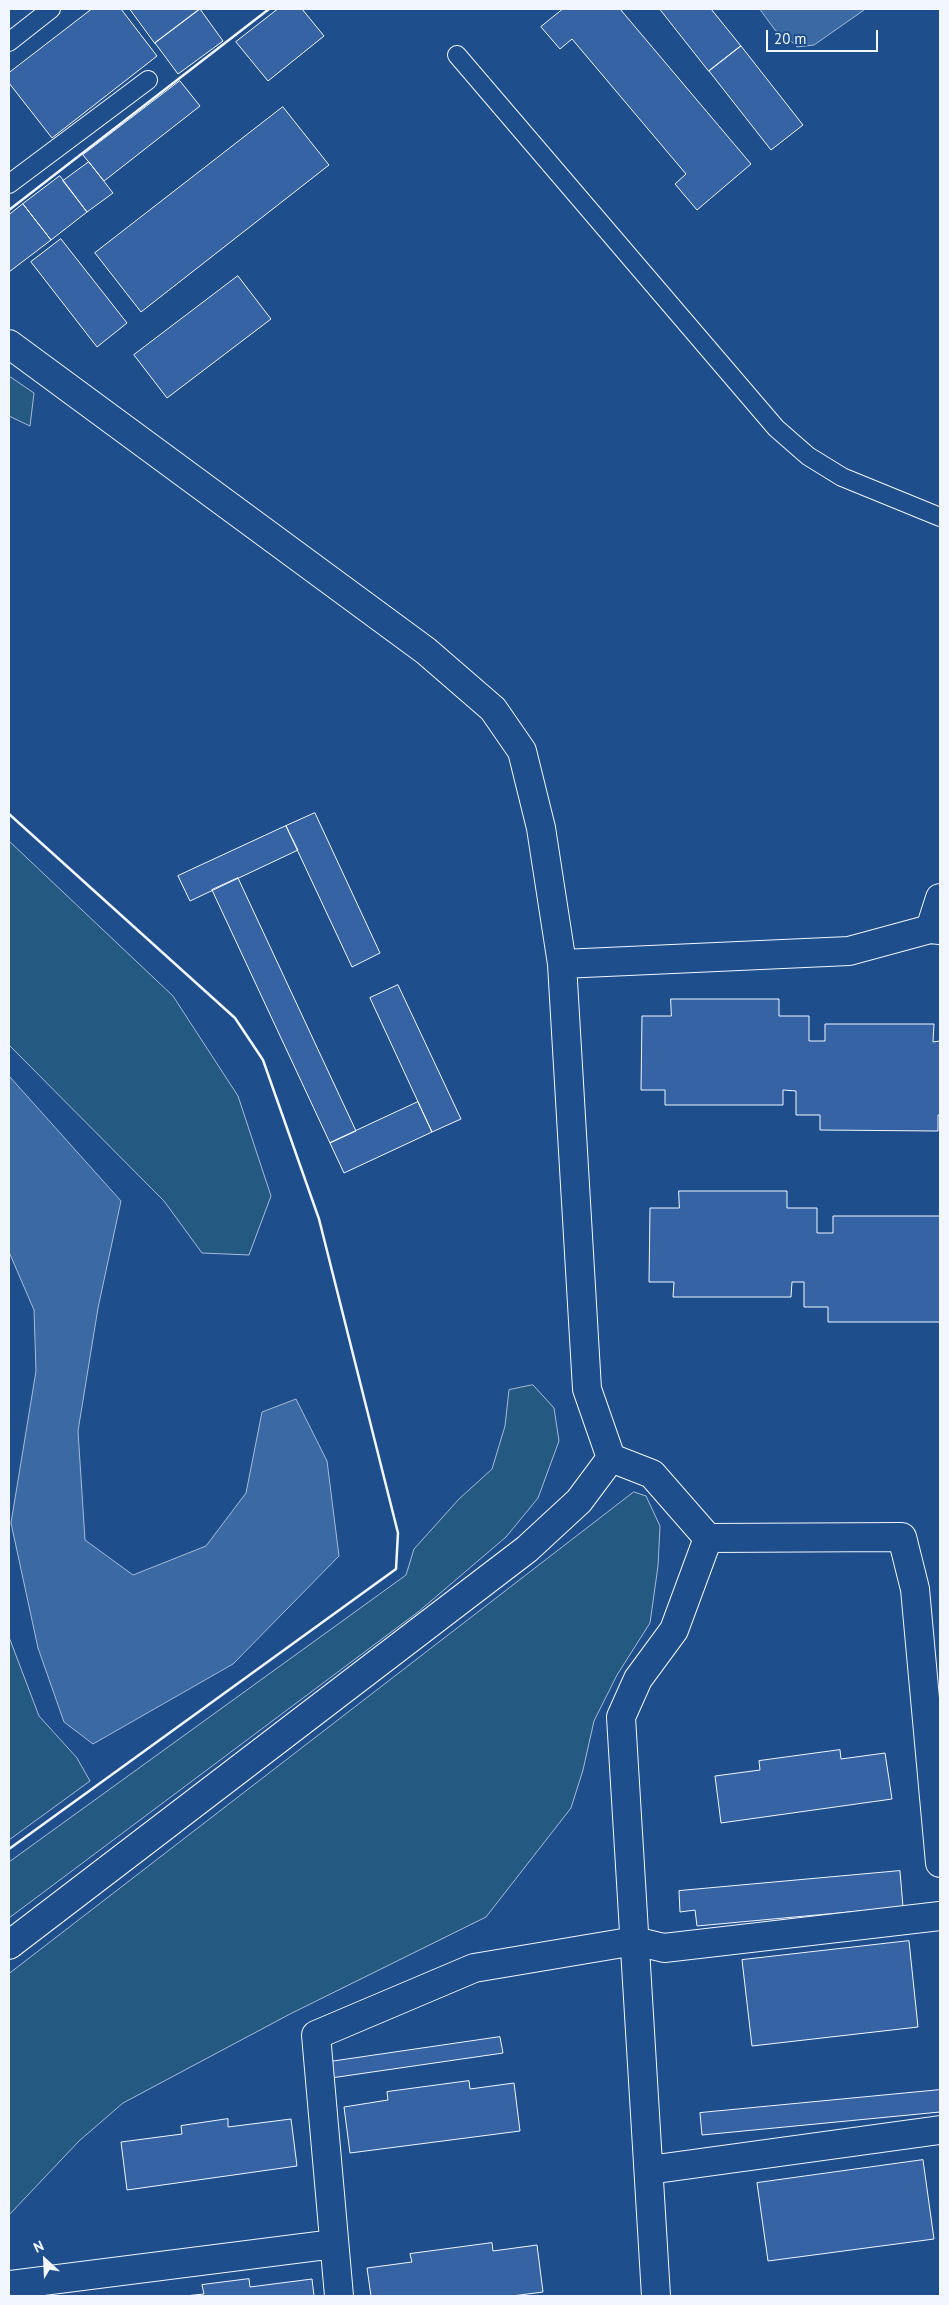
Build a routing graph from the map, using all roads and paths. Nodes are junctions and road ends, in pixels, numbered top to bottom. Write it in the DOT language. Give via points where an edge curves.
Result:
graph roads {
  1 [pos="51,9"];
  2 [pos="9,42"];
  3 [pos="457,55"];
  4 [pos="148,80"];
  5 [pos="9,184"];
  6 [pos="9,344"];
  7 [pos="940,517"];
  8 [pos="940,898"];
  9 [pos="935,929"];
  10 [pos="562,964"];
  11 [pos="611,1458"];
  12 [pos="708,1538"];
  13 [pos="940,1864"];
  14 [pos="940,1916"];
  15 [pos="635,1940"];
  16 [pos="9,1945"];
  17 [pos="940,2130"];
  18 [pos="649,2170"];
  19 [pos="334,2244"];
  20 [pos="11,2285"];
  21 [pos="339,2296"];
  22 [pos="656,2296"];
  1 -- 2 [label="lane"];
  3 -- 7 [label="lane" via="776,428 808,456 842,477"];
  4 -- 5 [label="lane"];
  6 -- 10 [label="street" via="426,651 493,709 522,751 540,828"];
  8 -- 9 [label="street"];
  9 -- 10 [label="street" via="849,951"];
  10 -- 11 [label="street" via="587,1389"];
  11 -- 12 [label="street" via="652,1474"];
  11 -- 16 [label="street" via="580,1501 527,1549"];
  12 -- 13 [label="street" via="902,1537 915,1589"];
  12 -- 15 [label="street" via="674,1630 638,1679 622,1717"];
  14 -- 15 [label="street" via="664,1948"];
  15 -- 18 [label="street"];
  15 -- 19 [label="street" via="474,1968 316,2035"];
  17 -- 18 [label="street"];
  18 -- 22 [label="street"];
  19 -- 20 [label="street"];
  19 -- 21 [label="street"];
}
